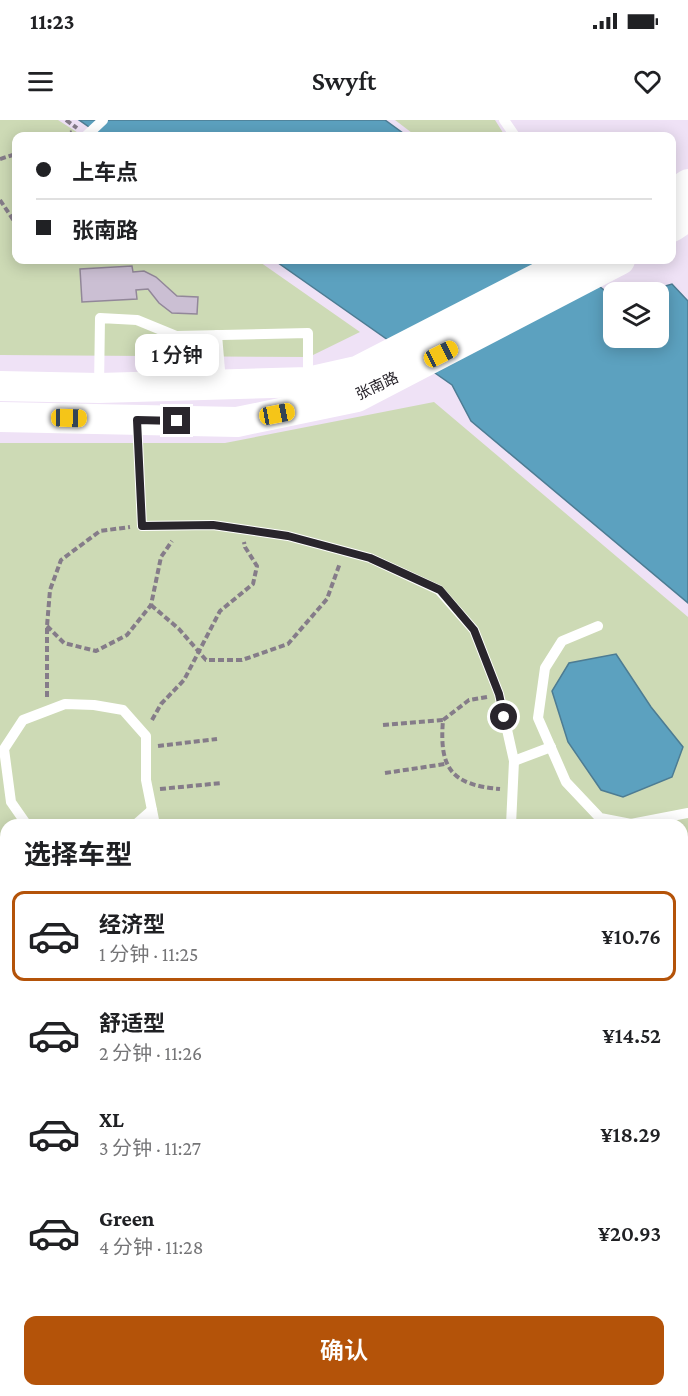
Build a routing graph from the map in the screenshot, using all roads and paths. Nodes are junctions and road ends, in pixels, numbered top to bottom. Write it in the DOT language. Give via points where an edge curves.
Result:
graph roads {
  1 [pos="103,120"];
  2 [pos="90,132"];
  3 [pos="0,200"];
  4 [pos="12,218"];
  5 [pos="566,264"];
  6 [pos="613,264"];
  7 [pos="217,335"];
  8 [pos="308,382"];
  9 [pos="357,384"];
  10 [pos="0,386"];
  11 [pos="221,386"];
  12 [pos="99,388"];
  13 [pos="0,417"];
  14 [pos="137,420"];
  15 [pos="183,525"];
  16 [pos="142,526"];
  17 [pos="243,529"];
  18 [pos="344,551"];
  19 [pos="150,605"];
  20 [pos="598,626"];
  21 [pos="47,627"];
  22 [pos="199,652"];
  23 [pos="499,694"];
  24 [pos="48,711"];
  25 [pos="443,720"];
  26 [pos="383,725"];
  27 [pos="146,736"];
  28 [pos="217,739"];
  29 [pos="551,747"];
  30 [pos="146,748"];
  31 [pos="514,760"];
  32 [pos="446,764"];
  33 [pos="385,773"];
  34 [pos="222,783"];
  35 [pos="148,790"];
  36 [pos="513,791"];
  37 [pos="152,810"];
  38 [pos="688,813"];
  39 [pos="23,819"];
  40 [pos="142,819"];
  41 [pos="154,819"];
  42 [pos="511,819"];
  43 [pos="605,819"];
  44 [pos="657,819"];
  1 -- 2 [label="lane"];
  3 -- 4 [label="path"];
  5 -- 9 [label="main road, 张南路"];
  6 -- 9 [label="main road, 张南路"];
  7 -- 8 [label="lane" via="308,333"];
  7 -- 11 [label="lane"];
  7 -- 12 [label="lane" via="176,336 137,320 100,318"];
  8 -- 9 [label="main road, 张南路"];
  8 -- 11 [label="main road, 张南路"];
  9 -- 14 [label="main road, 张南路" via="237,422"];
  10 -- 12 [label="main road, 张南路"];
  11 -- 12 [label="main road, 张南路"];
  13 -- 14 [label="main road, 张南路"];
  14 -- 16 [label="lane"];
  15 -- 16 [label="lane"];
  15 -- 17 [label="lane"];
  15 -- 19 [label="path" via="161,557"];
  16 -- 21 [label="path" via="100,531 61,560 50,590"];
  17 -- 18 [label="lane"];
  17 -- 22 [label="path" via="245,547 257,566 253,584 220,611"];
  18 -- 22 [label="path" via="327,599 288,645 242,660 206,660"];
  18 -- 23 [label="lane" via="370,558 440,590 474,630"];
  19 -- 21 [label="path" via="126,635 96,651 64,643"];
  19 -- 22 [label="path"];
  20 -- 29 [label="lane" via="562,641 545,668 538,718"];
  21 -- 24 [label="path"];
  22 -- 27 [label="path" via="184,680 161,704"];
  23 -- 25 [label="path" via="469,700"];
  23 -- 31 [label="lane"];
  24 -- 27 [label="lane" via="65,704 123,710"];
  24 -- 39 [label="lane" via="23,720 4,749 11,802"];
  25 -- 26 [label="path"];
  25 -- 32 [label="path" via="441,741"];
  27 -- 30 [label="lane"];
  28 -- 30 [label="path"];
  29 -- 31 [label="lane"];
  29 -- 43 [label="lane" via="566,782"];
  30 -- 35 [label="lane"];
  31 -- 36 [label="lane"];
  32 -- 33 [label="path"];
  32 -- 36 [label="path" via="460,780"];
  34 -- 35 [label="path"];
  35 -- 37 [label="lane"];
  36 -- 42 [label="lane"];
  37 -- 40 [label="lane"];
  37 -- 41 [label="lane"];
  38 -- 44 [label="lane"];
}
